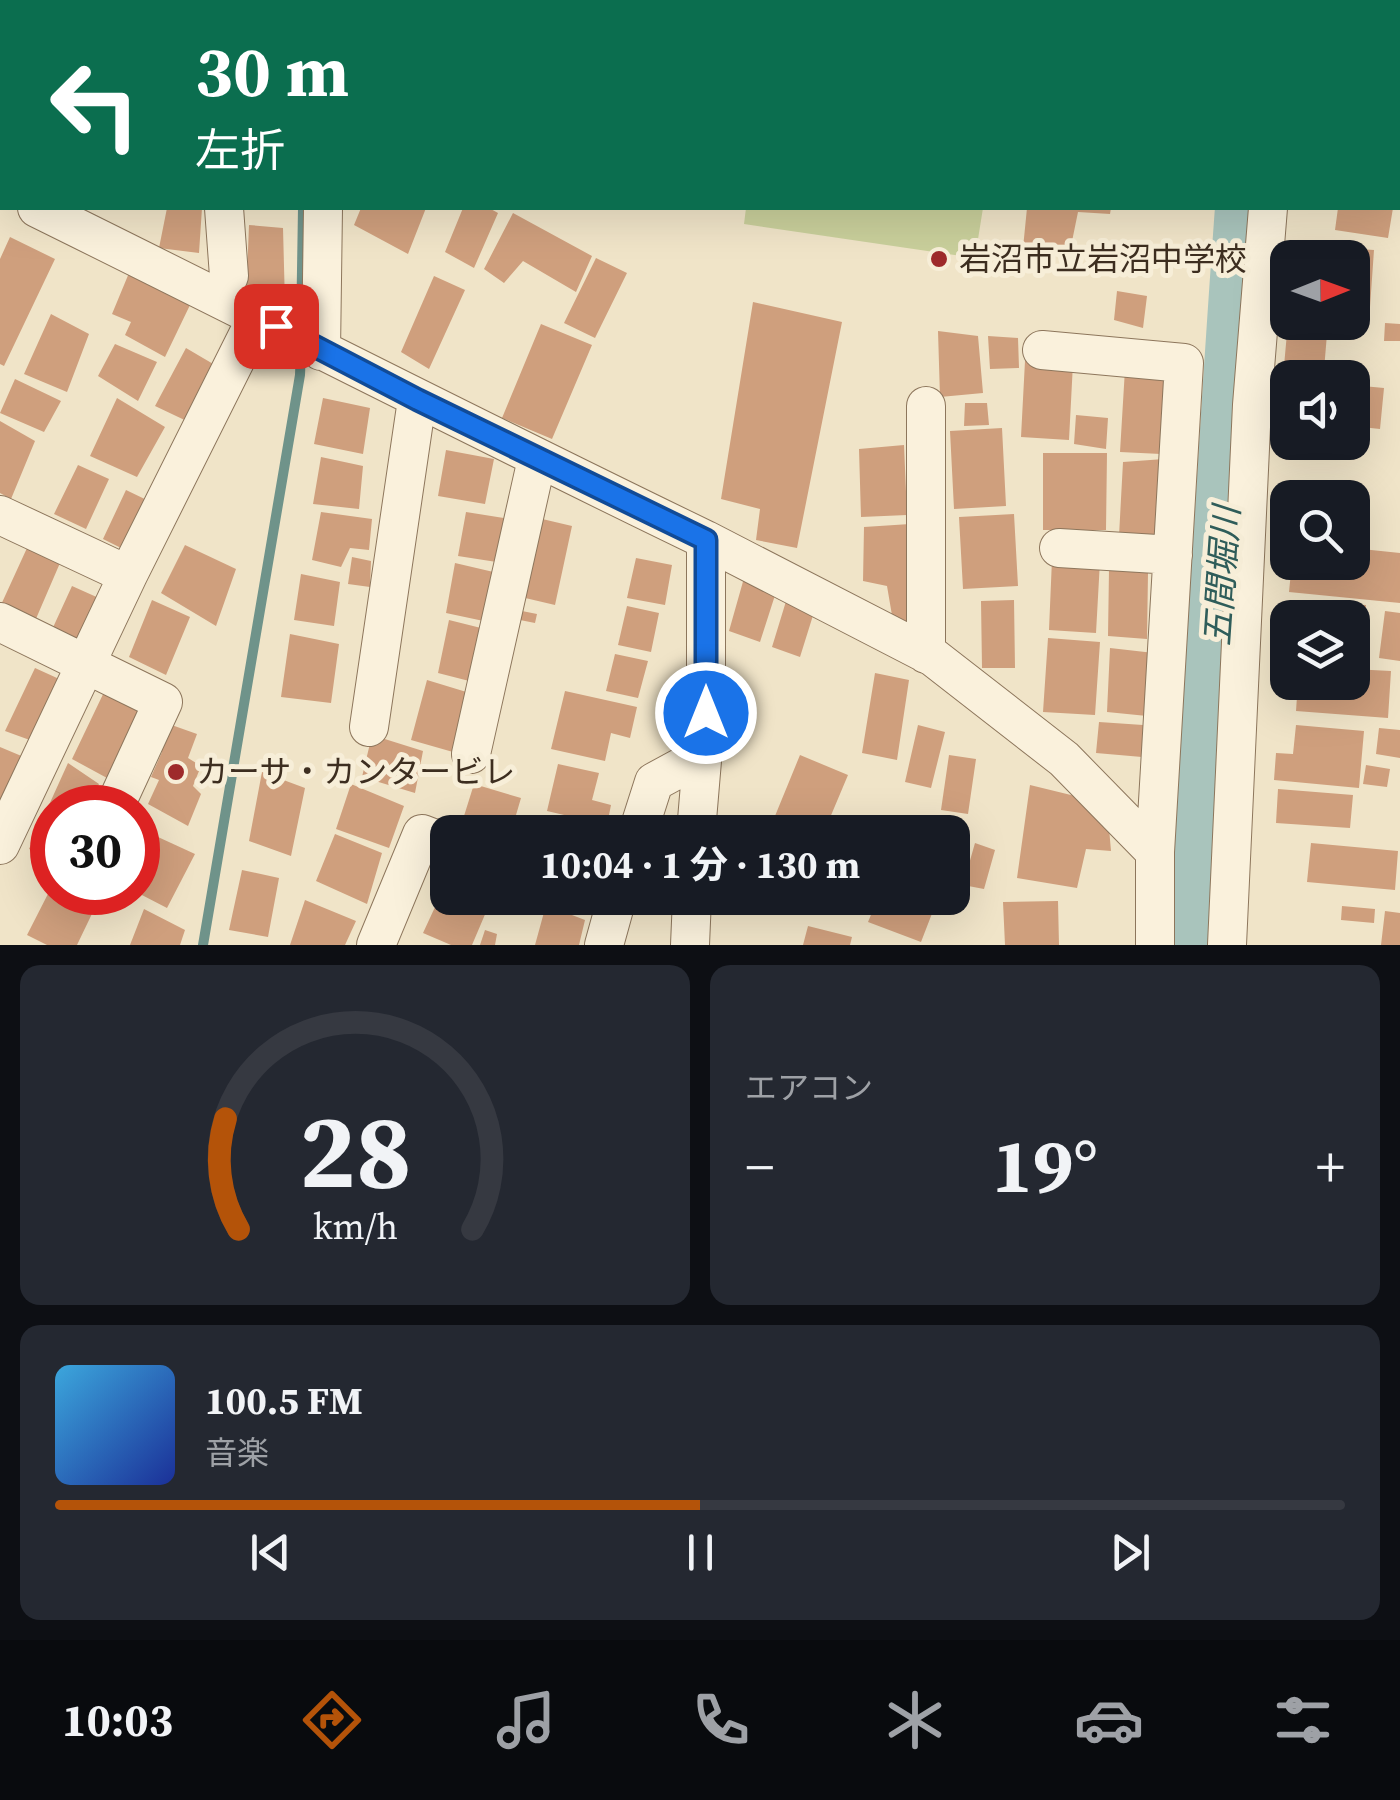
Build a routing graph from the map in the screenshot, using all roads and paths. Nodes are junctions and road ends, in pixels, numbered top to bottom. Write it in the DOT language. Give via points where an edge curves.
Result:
graph roads {
  1 [pos="41,210"];
  2 [pos="224,210"];
  3 [pos="323,210"];
  4 [pos="1268,210"];
  5 [pos="219,298"];
  6 [pos="258,316"];
  7 [pos="308,344"];
  8 [pos="1042,350"];
  9 [pos="418,400"];
  10 [pos="926,406"];
  11 [pos="538,459"];
  12 [pos="0,515"];
  13 [pos="706,540"];
  14 [pos="1059,548"];
  15 [pos="1172,555"];
  16 [pos="128,575"];
  17 [pos="0,622"];
  18 [pos="926,654"];
  19 [pos="86,664"];
  20 [pos="368,727"];
  21 [pos="471,754"];
  22 [pos="700,757"];
  23 [pos="125,785"];
  24 [pos="643,815"];
  25 [pos="697,815"];
  26 [pos="2,835"];
  27 [pos="430,837"];
  28 [pos="1155,852"];
  29 [pos="607,915"];
  30 [pos="691,915"];
  31 [pos="376,945"];
  32 [pos="604,945"];
  33 [pos="690,945"];
  34 [pos="1156,945"];
  35 [pos="1227,945"];
  1 -- 5 [label="street"];
  2 -- 5 [label="street" via="229,276"];
  3 -- 7 [label="street"];
  4 -- 35 [label="street"];
  5 -- 6 [label="street"];
  6 -- 7 [label="street"];
  6 -- 16 [label="street"];
  7 -- 9 [label="street"];
  8 -- 15 [label="street" via="1184,363"];
  9 -- 11 [label="street"];
  9 -- 20 [label="street"];
  10 -- 18 [label="street"];
  11 -- 13 [label="street"];
  11 -- 21 [label="street"];
  12 -- 16 [label="street"];
  13 -- 18 [label="street"];
  13 -- 22 [label="street"];
  14 -- 15 [label="street"];
  15 -- 28 [label="street"];
  16 -- 19 [label="street"];
  17 -- 19 [label="street"];
  18 -- 28 [label="street" via="1064,759"];
  19 -- 23 [label="street" via="163,702"];
  19 -- 26 [label="street"];
  22 -- 24 [label="street" via="654,782"];
  22 -- 25 [label="street"];
  27 -- 31 [label="street" via="422,834"];
  28 -- 34 [label="street"];
  29 -- 32 [label="street"];
  30 -- 33 [label="street"];
}
